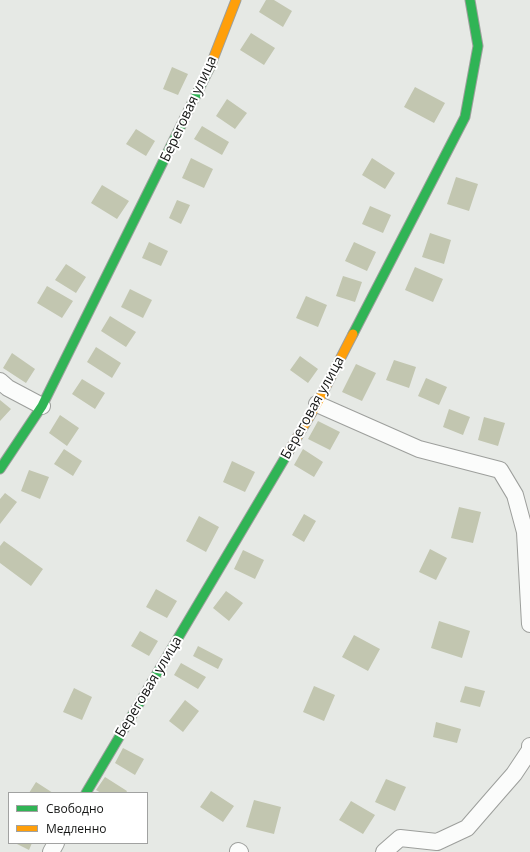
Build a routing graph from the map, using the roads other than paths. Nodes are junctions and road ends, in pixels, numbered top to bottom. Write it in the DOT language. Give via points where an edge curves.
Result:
graph roads {
  1 [pos="236,0"];
  2 [pos="470,0"];
  3 [pos="0,381"];
  4 [pos="317,404"];
  5 [pos="42,406"];
  6 [pos="0,469"];
  7 [pos="530,624"];
  8 [pos="530,746"];
  9 [pos="87,792"];
  10 [pos="384,852"];
  1 -- 5 [label="street, Береговая улица" via="208,74"];
  2 -- 4 [label="street, Береговая улица" via="478,46 465,117"];
  3 -- 5 [label="street"];
  4 -- 7 [label="street" via="419,449 500,470 515,495 525,532"];
  4 -- 9 [label="street, Береговая улица"];
  5 -- 6 [label="street, Береговая улица"];
  8 -- 10 [label="street" via="514,774 467,828 437,842 400,838"];
}
